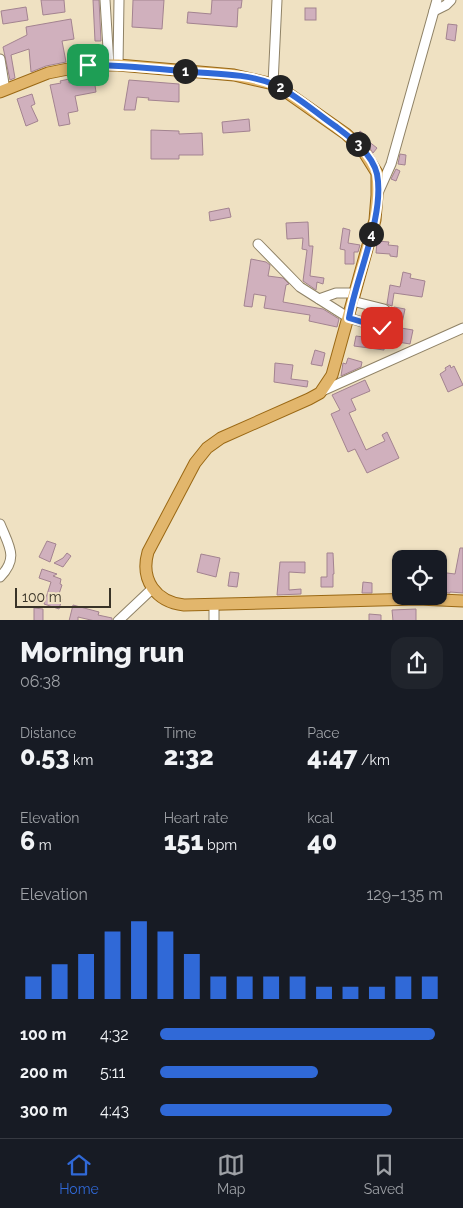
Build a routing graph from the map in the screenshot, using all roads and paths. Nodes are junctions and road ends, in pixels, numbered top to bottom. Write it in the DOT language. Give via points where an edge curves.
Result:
graph roads {
  1 [pos="105,0"];
  2 [pos="119,0"];
  3 [pos="277,0"];
  4 [pos="437,0"];
  5 [pos="451,0"];
  6 [pos="434,11"];
  7 [pos="0,59"];
  8 [pos="114,65"];
  9 [pos="273,84"];
  10 [pos="2,91"];
  11 [pos="377,195"];
  12 [pos="258,244"];
  13 [pos="353,297"];
  14 [pos="318,299"];
  15 [pos="349,318"];
  16 [pos="463,328"];
  17 [pos="320,392"];
  18 [pos="0,524"];
  19 [pos="0,577"];
  20 [pos="153,588"];
  21 [pos="463,601"];
  22 [pos="214,605"];
  23 [pos="118,620"];
  24 [pos="214,620"];
  1 -- 8 [label="street"];
  2 -- 8 [label="street"];
  3 -- 9 [label="street"];
  4 -- 6 [label="street"];
  5 -- 6 [label="street"];
  6 -- 11 [label="street" via="390,164"];
  7 -- 10 [label="street"];
  8 -- 9 [label="main road" via="234,75"];
  8 -- 10 [label="main road" via="66,68"];
  9 -- 11 [label="main road" via="355,141 377,173"];
  11 -- 13 [label="main road" via="375,220"];
  12 -- 14 [label="street" via="300,287"];
  13 -- 14 [label="street" via="336,292"];
  13 -- 15 [label="main road"];
  13 -- 15 [label="street" via="388,313 387,324 382,328"];
  14 -- 15 [label="street"];
  15 -- 17 [label="main road" via="332,375"];
  16 -- 17 [label="street"];
  17 -- 20 [label="main road" via="221,438 207,448 195,463 148,552 145,563"];
  18 -- 19 [label="street" via="11,553 11,562"];
  20 -- 22 [label="main road" via="172,604"];
  20 -- 23 [label="street"];
  21 -- 22 [label="main road" via="418,599"];
  22 -- 24 [label="street"];
}
